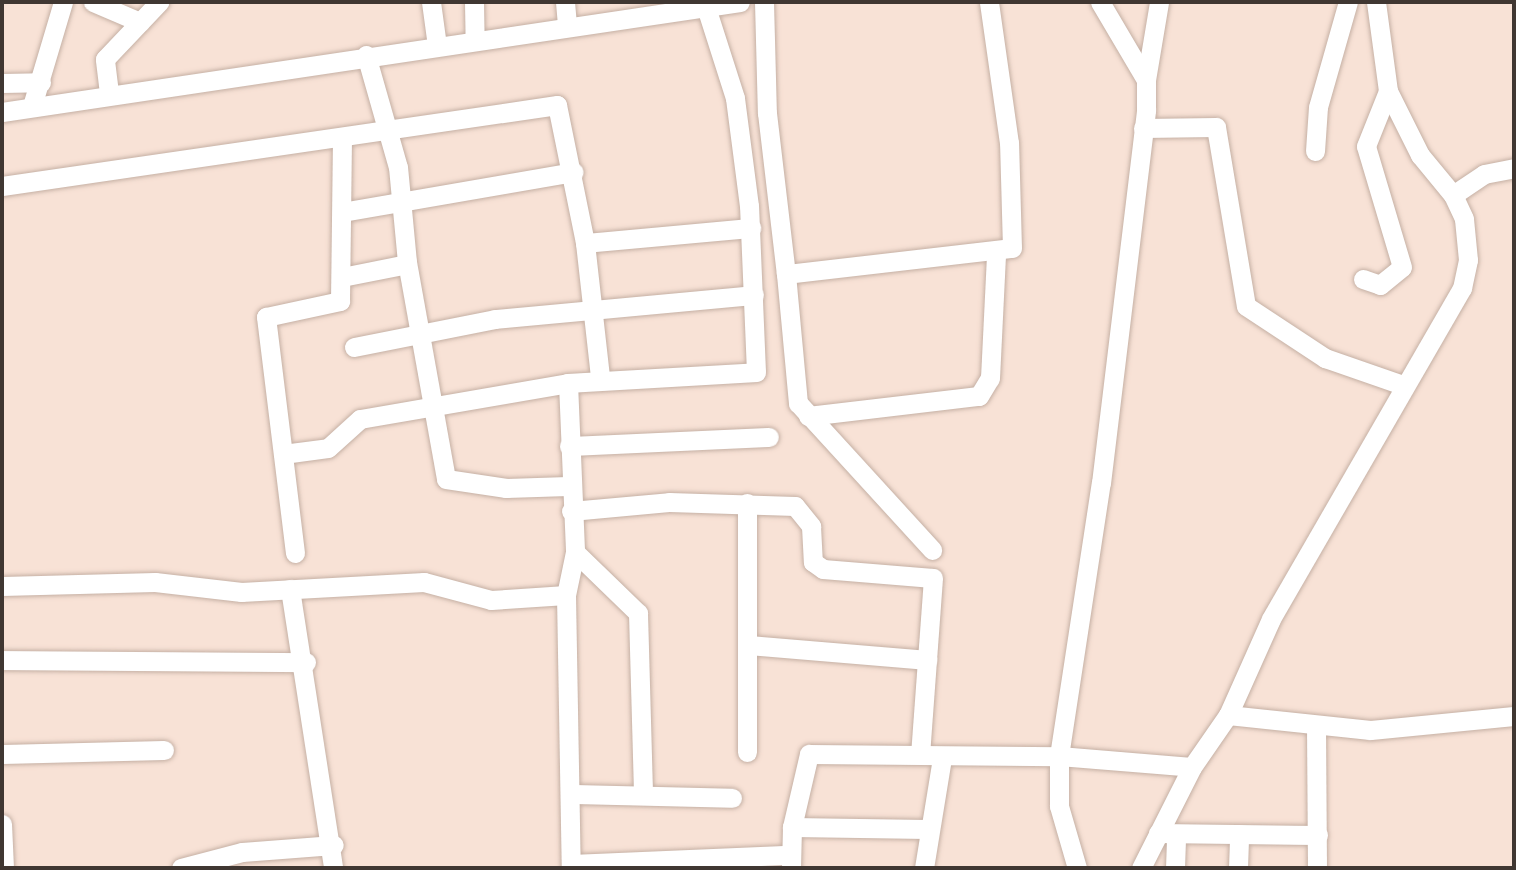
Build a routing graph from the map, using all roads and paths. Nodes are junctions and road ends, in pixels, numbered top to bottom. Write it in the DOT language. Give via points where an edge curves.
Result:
graph roads {
  1 [pos="63,2"];
  2 [pos="93,2"];
  3 [pos="159,2"];
  4 [pos="431,2"];
  5 [pos="474,2"];
  6 [pos="565,2"];
  7 [pos="740,2"];
  8 [pos="765,2"];
  9 [pos="989,2"];
  10 [pos="1100,2"];
  11 [pos="1160,2"];
  12 [pos="1348,2"];
  13 [pos="1376,2"];
  14 [pos="701,6"];
  15 [pos="140,22"];
  16 [pos="567,27"];
  17 [pos="475,41"];
  18 [pos="437,46"];
  19 [pos="366,55"];
  20 [pos="1146,80"];
  21 [pos="41,82"];
  22 [pos="2,83"];
  23 [pos="1388,91"];
  24 [pos="109,93"];
  25 [pos="32,106"];
  26 [pos="2,112"];
  27 [pos="1143,128"];
  28 [pos="389,130"];
  29 [pos="342,137"];
  30 [pos="1315,151"];
  31 [pos="1514,168"];
  32 [pos="574,172"];
  33 [pos="2,186"];
  34 [pos="1453,195"];
  35 [pos="402,203"];
  36 [pos="342,212"];
  37 [pos="751,229"];
  38 [pos="585,243"];
  39 [pos="996,254"];
  40 [pos="407,264"];
  41 [pos="786,274"];
  42 [pos="342,277"];
  43 [pos="1363,279"];
  44 [pos="754,295"];
  45 [pos="595,309"];
  46 [pos="420,334"];
  47 [pos="354,347"];
  48 [pos="600,377"];
  49 [pos="568,383"];
  50 [pos="1403,385"];
  51 [pos="432,408"];
  52 [pos="808,416"];
  53 [pos="769,437"];
  54 [pos="569,446"];
  55 [pos="283,454"];
  56 [pos="568,486"];
  57 [pos="747,503"];
  58 [pos="571,512"];
  59 [pos="932,550"];
  60 [pos="575,552"];
  61 [pos="295,553"];
  62 [pos="2,586"];
  63 [pos="290,589"];
  64 [pos="566,595"];
  65 [pos="749,646"];
  66 [pos="2,660"];
  67 [pos="928,660"];
  68 [pos="306,662"];
  69 [pos="1228,715"];
  70 [pos="1514,716"];
  71 [pos="1316,725"];
  72 [pos="164,750"];
  73 [pos="747,752"];
  74 [pos="2,754"];
  75 [pos="920,755"];
  76 [pos="1059,756"];
  77 [pos="942,758"];
  78 [pos="1192,767"];
  79 [pos="573,794"];
  80 [pos="643,794"];
  81 [pos="732,799"];
  82 [pos="2,824"];
  83 [pos="792,827"];
  84 [pos="927,829"];
  85 [pos="1167,834"];
  86 [pos="1239,834"];
  87 [pos="1318,835"];
  88 [pos="334,845"];
  89 [pos="790,862"];
  90 [pos="571,866"];
  91 [pos="4,868"];
  92 [pos="181,868"];
  93 [pos="333,868"];
  94 [pos="924,868"];
  95 [pos="1077,868"];
  96 [pos="1141,868"];
  97 [pos="1175,868"];
  98 [pos="1238,868"];
  99 [pos="1317,868"];
  1 -- 21 [label="street"];
  2 -- 15 [label="street"];
  3 -- 15 [label="street"];
  4 -- 18 [label="street"];
  5 -- 17 [label="street"];
  6 -- 16 [label="street"];
  7 -- 14 [label="street"];
  8 -- 41 [label="street" via="767,113"];
  9 -- 39 [label="street" via="1016,236 1012,248"];
  10 -- 20 [label="street"];
  11 -- 20 [label="street"];
  12 -- 30 [label="street" via="1318,107"];
  13 -- 23 [label="street"];
  14 -- 16 [label="street"];
  14 -- 37 [label="street" via="735,98"];
  15 -- 24 [label="street" via="105,59"];
  16 -- 17 [label="street"];
  17 -- 18 [label="street"];
  18 -- 19 [label="street"];
  19 -- 24 [label="street"];
  19 -- 28 [label="street"];
  20 -- 27 [label="street"];
  21 -- 22 [label="street"];
  21 -- 25 [label="street"];
  23 -- 34 [label="street" via="1420,155"];
  23 -- 43 [label="street" via="1366,146 1402,267 1380,285"];
  24 -- 25 [label="street"];
  25 -- 26 [label="street"];
  27 -- 50 [label="street" via="1216,127 1246,306 1325,358"];
  27 -- 76 [label="street" via="1101,483"];
  28 -- 29 [label="street"];
  28 -- 32 [label="street" via="557,105"];
  28 -- 35 [label="street"];
  29 -- 33 [label="street"];
  29 -- 36 [label="street"];
  31 -- 34 [label="street" via="1483,174"];
  32 -- 35 [label="street"];
  32 -- 38 [label="street"];
  34 -- 50 [label="street" via="1468,240 1462,288"];
  35 -- 36 [label="street"];
  35 -- 40 [label="street"];
  36 -- 42 [label="street"];
  37 -- 38 [label="street"];
  37 -- 44 [label="street"];
  38 -- 45 [label="street"];
  39 -- 41 [label="street"];
  39 -- 52 [label="street" via="990,379 979,396"];
  40 -- 42 [label="street"];
  40 -- 46 [label="street"];
  41 -- 52 [label="street" via="796,392"];
  42 -- 55 [label="street" via="340,302 274,310 266,317"];
  44 -- 45 [label="street"];
  44 -- 48 [label="street" via="755,372"];
  45 -- 46 [label="street"];
  45 -- 48 [label="street"];
  46 -- 47 [label="street"];
  46 -- 51 [label="street"];
  48 -- 49 [label="street"];
  49 -- 51 [label="street"];
  49 -- 54 [label="street"];
  50 -- 69 [label="street" via="1271,619"];
  51 -- 55 [label="street" via="360,419 328,448"];
  51 -- 56 [label="street" via="446,479 506,488"];
  52 -- 59 [label="street"];
  53 -- 54 [label="street"];
  54 -- 56 [label="street"];
  55 -- 61 [label="street"];
  56 -- 58 [label="street"];
  57 -- 58 [label="street"];
  57 -- 65 [label="street"];
  57 -- 67 [label="street" via="795,506 811,526 813,562 823,569 933,578"];
  58 -- 60 [label="street"];
  60 -- 64 [label="street"];
  60 -- 80 [label="street" via="638,613"];
  62 -- 63 [label="street" via="155,582 226,591"];
  63 -- 64 [label="street" via="424,582 491,600"];
  63 -- 68 [label="street"];
  64 -- 79 [label="street"];
  65 -- 67 [label="street"];
  65 -- 73 [label="street"];
  66 -- 68 [label="street"];
  67 -- 75 [label="street"];
  68 -- 88 [label="street"];
  69 -- 71 [label="street"];
  69 -- 78 [label="street"];
  70 -- 71 [label="street" via="1370,730"];
  71 -- 87 [label="street"];
  72 -- 74 [label="street"];
  75 -- 77 [label="street"];
  75 -- 83 [label="street" via="809,754"];
  76 -- 77 [label="street"];
  76 -- 78 [label="street"];
  76 -- 95 [label="street" via="1059,806"];
  77 -- 84 [label="street"];
  78 -- 85 [label="street"];
  79 -- 80 [label="street"];
  79 -- 90 [label="street"];
  80 -- 81 [label="street"];
  82 -- 91 [label="street"];
  83 -- 84 [label="street"];
  83 -- 89 [label="street"];
  84 -- 94 [label="street"];
  85 -- 86 [label="street"];
  85 -- 96 [label="street"];
  85 -- 97 [label="street"];
  86 -- 87 [label="street"];
  86 -- 98 [label="street"];
  87 -- 99 [label="street"];
  88 -- 92 [label="street" via="242,852"];
  88 -- 93 [label="street"];
  89 -- 90 [label="street"];
}
